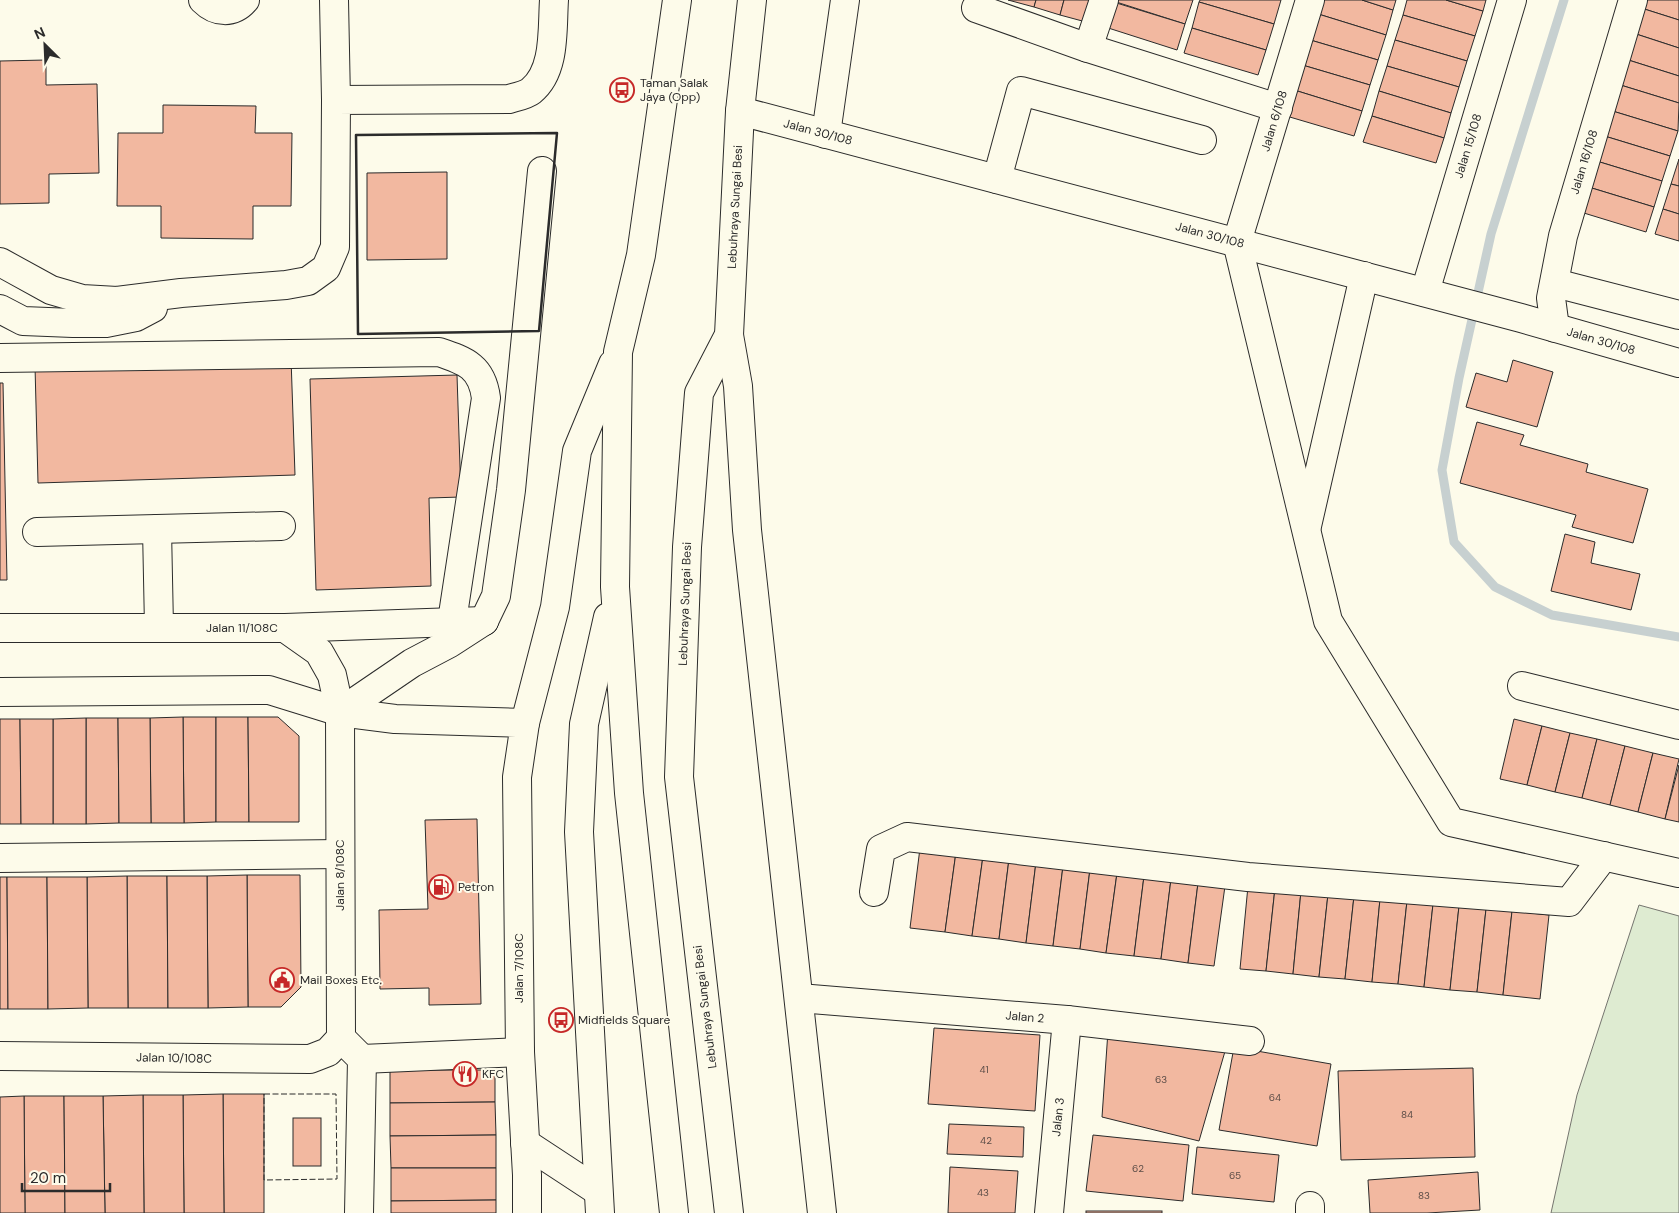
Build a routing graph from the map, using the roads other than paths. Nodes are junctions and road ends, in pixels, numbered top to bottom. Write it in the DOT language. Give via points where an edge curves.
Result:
graph roads {
  1 [pos="204,0"];
  2 [pos="245,0"];
  3 [pos="334,0"];
  4 [pos="554,0"];
  5 [pos="677,0"];
  6 [pos="752,0"];
  7 [pos="845,0"];
  8 [pos="1104,0"];
  9 [pos="1310,0"];
  10 [pos="1512,0"];
  11 [pos="1633,0"];
  12 [pos="976,8"];
  13 [pos="1088,48"];
  14 [pos="336,100"];
  15 [pos="1278,108"];
  16 [pos="740,111"];
  17 [pos="826,134"];
  18 [pos="1202,140"];
  19 [pos="542,171"];
  20 [pos="997,179"];
  21 [pos="1237,242"];
  22 [pos="0,262"];
  23 [pos="1364,276"];
  24 [pos="1555,283"];
  25 [pos="181,293"];
  26 [pos="1431,294"];
  27 [pos="0,308"];
  28 [pos="1679,315"];
  29 [pos="1555,328"];
  30 [pos="729,334"];
  31 [pos="618,352"];
  32 [pos="0,358"];
  33 [pos="1679,363"];
  34 [pos="281,526"];
  35 [pos="157,529"];
  36 [pos="1306,531"];
  37 [pos="37,532"];
  38 [pos="615,587"];
  39 [pos="484,620"];
  40 [pos="452,621"];
  41 [pos="159,627"];
  42 [pos="0,628"];
  43 [pos="285,628"];
  44 [pos="1522,686"];
  45 [pos="0,692"];
  46 [pos="340,712"];
  47 [pos="525,723"];
  48 [pos="1679,725"];
  49 [pos="340,854"];
  50 [pos="1604,856"];
  51 [pos="0,858"];
  52 [pos="1679,873"];
  53 [pos="874,892"];
  54 [pos="799,998"];
  55 [pos="1068,1020"];
  56 [pos="341,1038"];
  57 [pos="1250,1041"];
  58 [pos="520,1052"];
  59 [pos="0,1056"];
  60 [pos="362,1059"];
  61 [pos="525,1142"];
  62 [pos="599,1202"];
  63 [pos="359,1213"];
  64 [pos="527,1213"];
  65 [pos="674,1213"];
  66 [pos="729,1213"];
  67 [pos="822,1213"];
  68 [pos="1049,1213"];
  1 -- 2 [label="main road" via="221,11 240,6"];
  3 -- 14 [label="main road"];
  4 -- 14 [label="main road" via="549,61 542,80 530,92 509,99"];
  5 -- 31 [label="main road" via="641,255"];
  6 -- 16 [label="main road, Lebuhraya Sungai Besi"];
  7 -- 17 [label="main road"];
  8 -- 13 [label="main road"];
  9 -- 15 [label="main road, Jalan 6/108"];
  10 -- 26 [label="main road, Jalan 15/108"];
  11 -- 24 [label="main road, Jalan 16/108" via="1562,236"];
  12 -- 13 [label="main road"];
  13 -- 15 [label="main road"];
  14 -- 25 [label="main road" via="335,247 326,268 308,281 286,285"];
  15 -- 21 [label="main road, Jalan 6/108"];
  16 -- 17 [label="main road, Jalan 30/108"];
  16 -- 30 [label="main road, Lebuhraya Sungai Besi"];
  17 -- 20 [label="main road, Jalan 30/108"];
  18 -- 20 [label="main road" via="1021,91"];
  19 -- 39 [label="main road" via="511,490 496,596"];
  20 -- 21 [label="main road, Jalan 30/108"];
  21 -- 23 [label="main road, Jalan 30/108"];
  21 -- 36 [label="main road"];
  22 -- 25 [label="main road" via="51,290 82,299 117,301"];
  23 -- 26 [label="main road, Jalan 30/108"];
  23 -- 36 [label="main road"];
  24 -- 28 [label="main road"];
  24 -- 29 [label="main road, Jalan 16/108" via="1551,298"];
  25 -- 27 [label="main road" via="136,317 106,323 23,320"];
  26 -- 29 [label="main road, Jalan 30/108"];
  29 -- 33 [label="main road, Jalan 30/108"];
  30 -- 54 [label="main road" via="738,386 747,530"];
  30 -- 66 [label="main road, Lebuhraya Sungai Besi" via="699,393 687,546 679,777"];
  31 -- 38 [label="main road"];
  31 -- 47 [label="main road, Jalan 7/108C" via="577,451 555,607"];
  32 -- 40 [label="main road" via="439,352 462,360 475,370 484,384 486,398"];
  34 -- 35 [label="main road"];
  35 -- 37 [label="main road"];
  35 -- 41 [label="main road"];
  36 -- 50 [label="main road" via="1328,621 1451,822"];
  38 -- 62 [label="main road" via="584,724 579,832"];
  38 -- 65 [label="main road" via="629,793"];
  39 -- 40 [label="main road, Jalan 11/108C"];
  39 -- 46 [label="main road" via="412,663"];
  40 -- 43 [label="main road, Jalan 11/108C"];
  41 -- 42 [label="main road, Jalan 11/108C"];
  41 -- 43 [label="main road, Jalan 11/108C"];
  43 -- 46 [label="main road, Jalan 8/108C" via="319,652 332,675"];
  44 -- 48 [label="main road"];
  45 -- 46 [label="main road" via="269,690"];
  46 -- 47 [label="main road" via="395,719"];
  46 -- 49 [label="main road, Jalan 8/108C"];
  47 -- 58 [label="main road, Jalan 7/108C" via="517,777"];
  49 -- 51 [label="main road"];
  49 -- 56 [label="main road, Jalan 8/108C"];
  50 -- 52 [label="main road"];
  50 -- 53 [label="main road" via="1569,902 1248,876 907,837 881,850"];
  54 -- 55 [label="main road, Jalan 2"];
  54 -- 67 [label="main road"];
  55 -- 57 [label="main road, Jalan 2"];
  55 -- 68 [label="main road, Jalan 3"];
  56 -- 59 [label="main road, Jalan 10/108C" via="328,1052 310,1059"];
  56 -- 60 [label="main road"];
  58 -- 60 [label="main road"];
  58 -- 61 [label="main road, Jalan 7/108C"];
  60 -- 63 [label="main road"];
  61 -- 62 [label="main road"];
  61 -- 64 [label="main road, Jalan 7/108C"];
}
